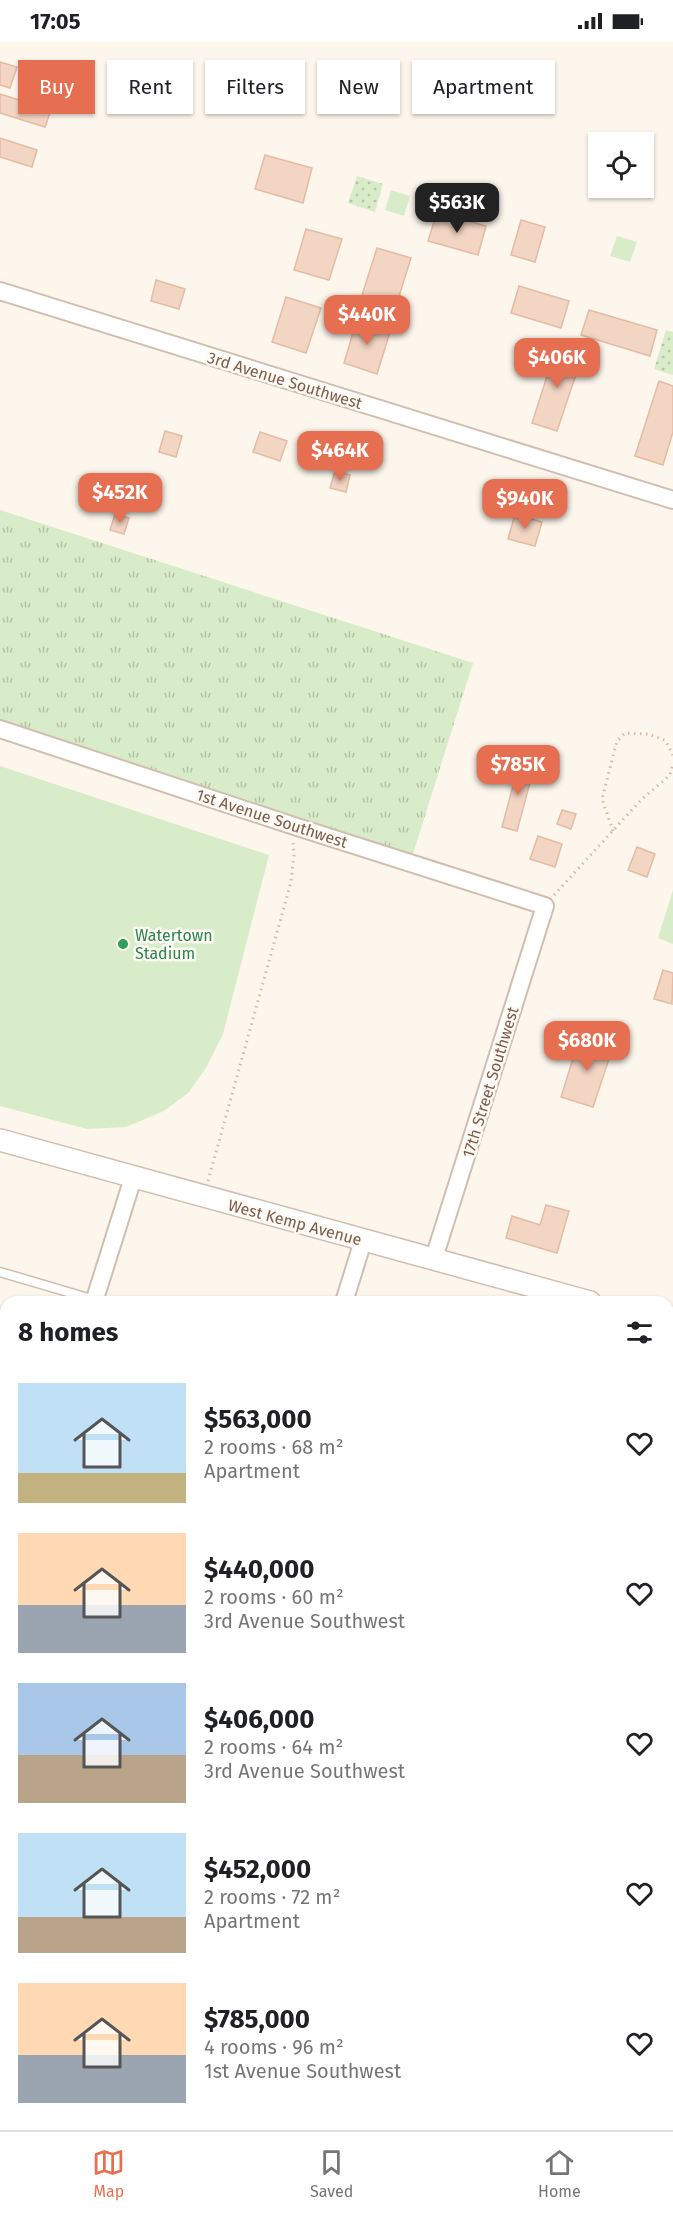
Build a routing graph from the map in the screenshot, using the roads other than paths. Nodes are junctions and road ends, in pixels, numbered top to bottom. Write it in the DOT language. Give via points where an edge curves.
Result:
graph roads {
  1 [pos="0,291"];
  2 [pos="673,500"];
  3 [pos="0,729"];
  4 [pos="545,906"];
  5 [pos="0,1140"];
  6 [pos="133,1178"];
  7 [pos="363,1241"];
  8 [pos="434,1258"];
  9 [pos="0,1272"];
  10 [pos="80,1296"];
  11 [pos="98,1296"];
  12 [pos="346,1296"];
  13 [pos="569,1296"];
  1 -- 2 [label="street, 3rd Avenue Southwest"];
  3 -- 4 [label="street, 1st Avenue Southwest"];
  4 -- 8 [label="street, 17th Street Southwest"];
  5 -- 6 [label="street, West Kemp Avenue"];
  6 -- 7 [label="street, West Kemp Avenue"];
  6 -- 11 [label="street"];
  7 -- 8 [label="street, West Kemp Avenue"];
  7 -- 12 [label="street"];
  8 -- 13 [label="street, West Kemp Avenue"];
  9 -- 10 [label="lane"];
}
